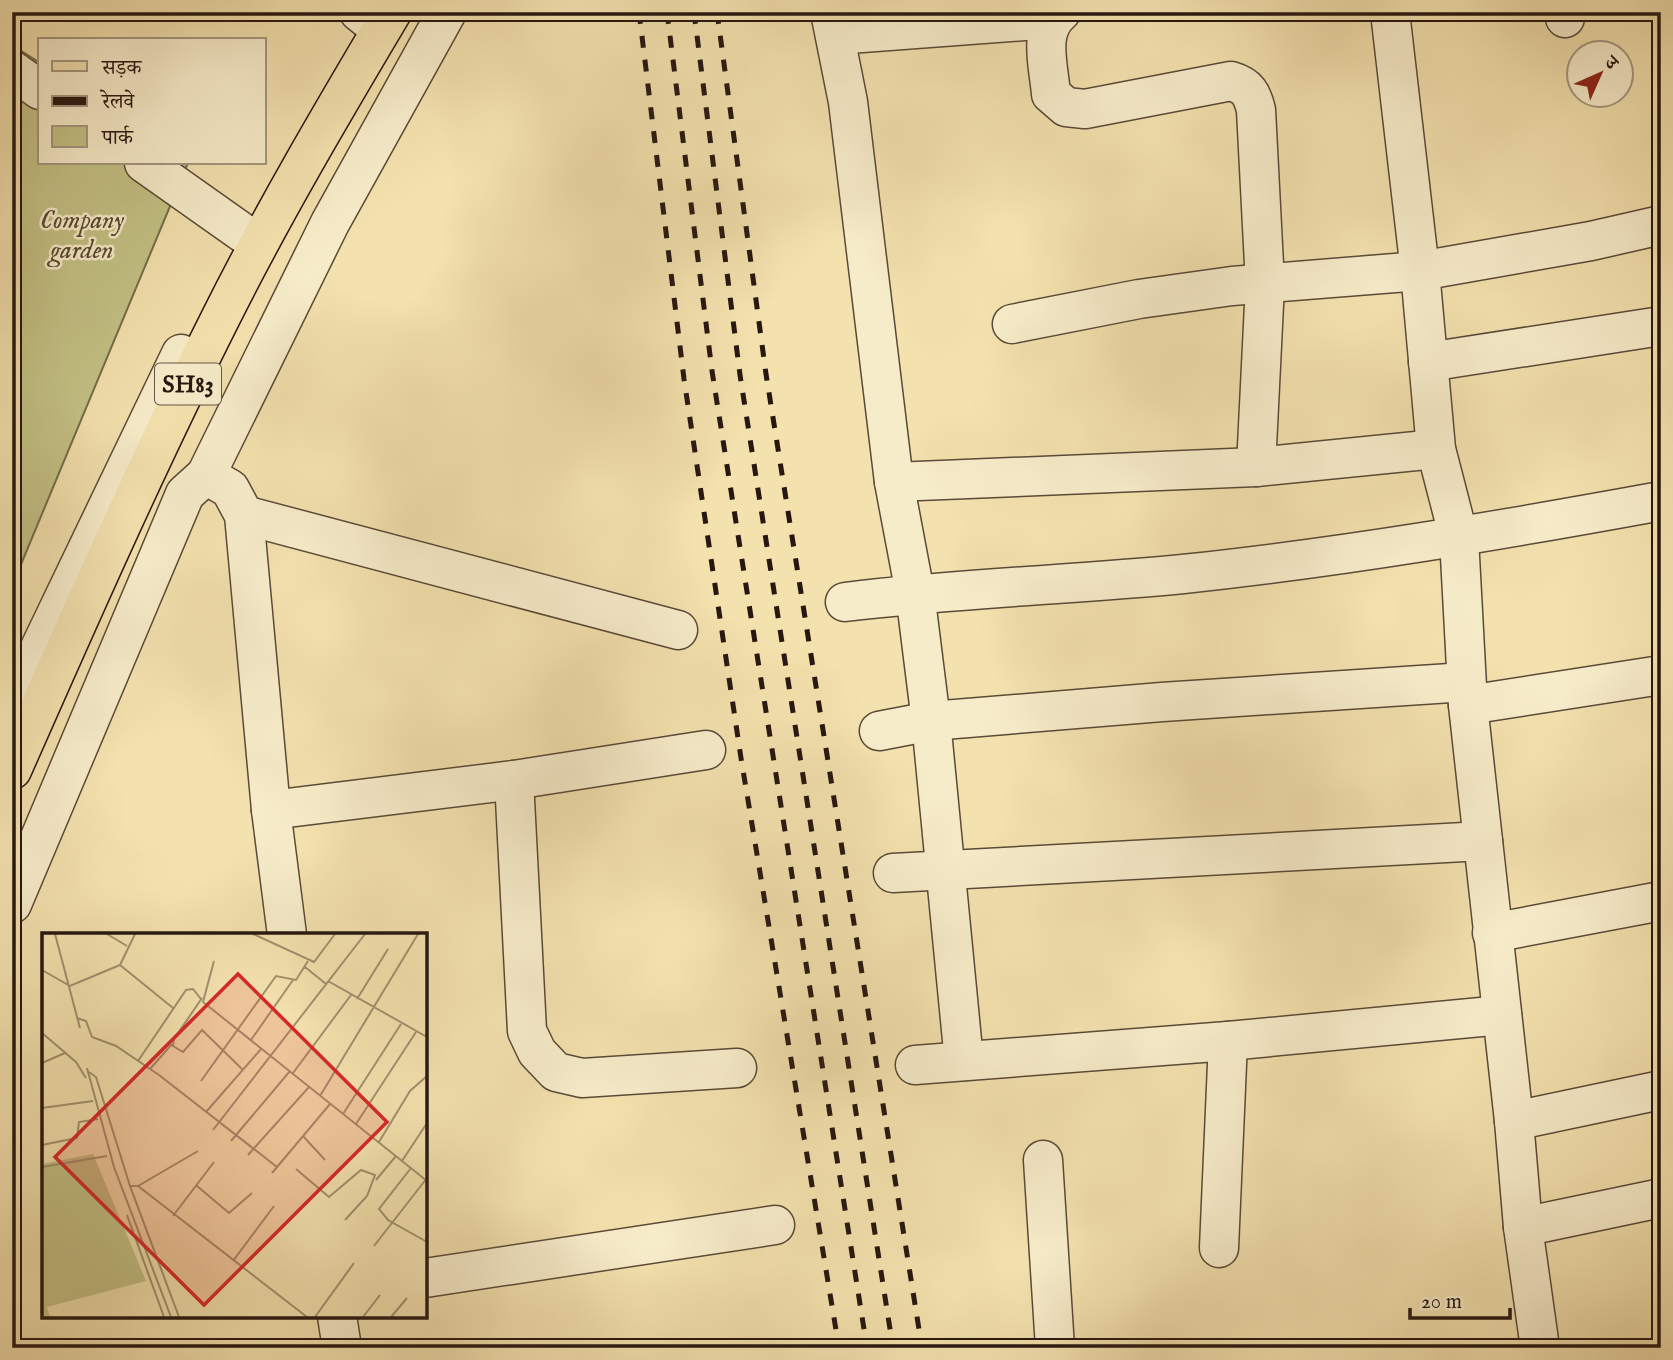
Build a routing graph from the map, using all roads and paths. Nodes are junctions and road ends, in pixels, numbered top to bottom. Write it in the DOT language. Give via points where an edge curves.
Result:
graph roads {
  1 [pos="447,12"];
  2 [pos="1390,12"];
  3 [pos="373,14"];
  4 [pos="1057,16"];
  5 [pos="832,24"];
  6 [pos="12,70"];
  7 [pos="38,89"];
  8 [pos="145,164"];
  9 [pos="1661,225"];
  10 [pos="243,233"];
  11 [pos="1420,271"];
  12 [pos="1265,284"];
  13 [pos="1012,324"];
  14 [pos="1661,326"];
  15 [pos="1428,362"];
  16 [pos="1436,449"];
  17 [pos="1256,467"];
  18 [pos="206,475"];
  19 [pos="894,482"];
  20 [pos="1661,501"];
  21 [pos="244,515"];
  22 [pos="1459,538"];
  23 [pos="915,593"];
  24 [pos="845,602"];
  25 [pos="678,631"];
  26 [pos="1661,675"];
  27 [pos="1467,694"];
  28 [pos="12,706"];
  29 [pos="930,721"];
  30 [pos="879,731"];
  31 [pos="706,750"];
  32 [pos="12,770"];
  33 [pos="514,780"];
  34 [pos="271,810"];
  35 [pos="1483,841"];
  36 [pos="944,870"];
  37 [pos="893,873"];
  38 [pos="1661,901"];
  39 [pos="12,904"];
  40 [pos="287,933"];
  41 [pos="1492,933"];
  42 [pos="1502,1015"];
  43 [pos="1228,1041"];
  44 [pos="964,1061"];
  45 [pos="915,1065"];
  46 [pos="737,1068"];
  47 [pos="1661,1090"];
  48 [pos="1514,1121"];
  49 [pos="1043,1160"];
  50 [pos="1661,1198"];
  51 [pos="775,1225"];
  52 [pos="1523,1227"];
  53 [pos="1219,1248"];
  54 [pos="427,1278"];
  55 [pos="337,1318"];
  56 [pos="342,1348"];
  57 [pos="1055,1348"];
  58 [pos="1540,1348"];
  1 -- 18 [label="street" via="330,223"];
  2 -- 11 [label="street"];
  3 -- 10 [label="street"];
  3 -- 32 [label="main road, SH83" via="112,542"];
  4 -- 5 [label="street"];
  4 -- 12 [label="street" via="1045,37 1051,94 1066,107 1085,108 1231,81 1242,84 1252,95"];
  5 -- 19 [label="street" via="848,102"];
  6 -- 7 [label="street"];
  8 -- 10 [label="street"];
  9 -- 11 [label="street"];
  10 -- 28 [label="street"];
  11 -- 12 [label="street"];
  11 -- 15 [label="street"];
  12 -- 13 [label="street" via="1139,299"];
  12 -- 17 [label="street"];
  14 -- 15 [label="street"];
  15 -- 16 [label="street"];
  16 -- 17 [label="street"];
  16 -- 22 [label="street"];
  17 -- 19 [label="street"];
  18 -- 21 [label="street" via="230,489"];
  18 -- 39 [label="street" via="185,494"];
  19 -- 23 [label="street"];
  20 -- 22 [label="street"];
  21 -- 25 [label="street"];
  21 -- 34 [label="street"];
  22 -- 23 [label="street" via="1183,574"];
  22 -- 27 [label="street"];
  23 -- 24 [label="street"];
  23 -- 29 [label="street"];
  26 -- 27 [label="street"];
  27 -- 29 [label="street" via="1162,702"];
  27 -- 35 [label="street"];
  29 -- 30 [label="street"];
  29 -- 36 [label="street"];
  31 -- 33 [label="street"];
  33 -- 34 [label="street"];
  33 -- 46 [label="street" via="527,1031 537,1052 556,1072 583,1078"];
  34 -- 40 [label="street"];
  35 -- 36 [label="street"];
  35 -- 41 [label="street"];
  36 -- 37 [label="street"];
  36 -- 44 [label="street"];
  38 -- 41 [label="street"];
  41 -- 42 [label="street"];
  42 -- 43 [label="street"];
  42 -- 48 [label="street"];
  43 -- 44 [label="street"];
  43 -- 53 [label="street"];
  44 -- 45 [label="street"];
  47 -- 48 [label="street"];
  48 -- 52 [label="street"];
  49 -- 57 [label="street"];
  50 -- 52 [label="street"];
  51 -- 54 [label="street"];
  52 -- 58 [label="street"];
  55 -- 56 [label="street"];
}
